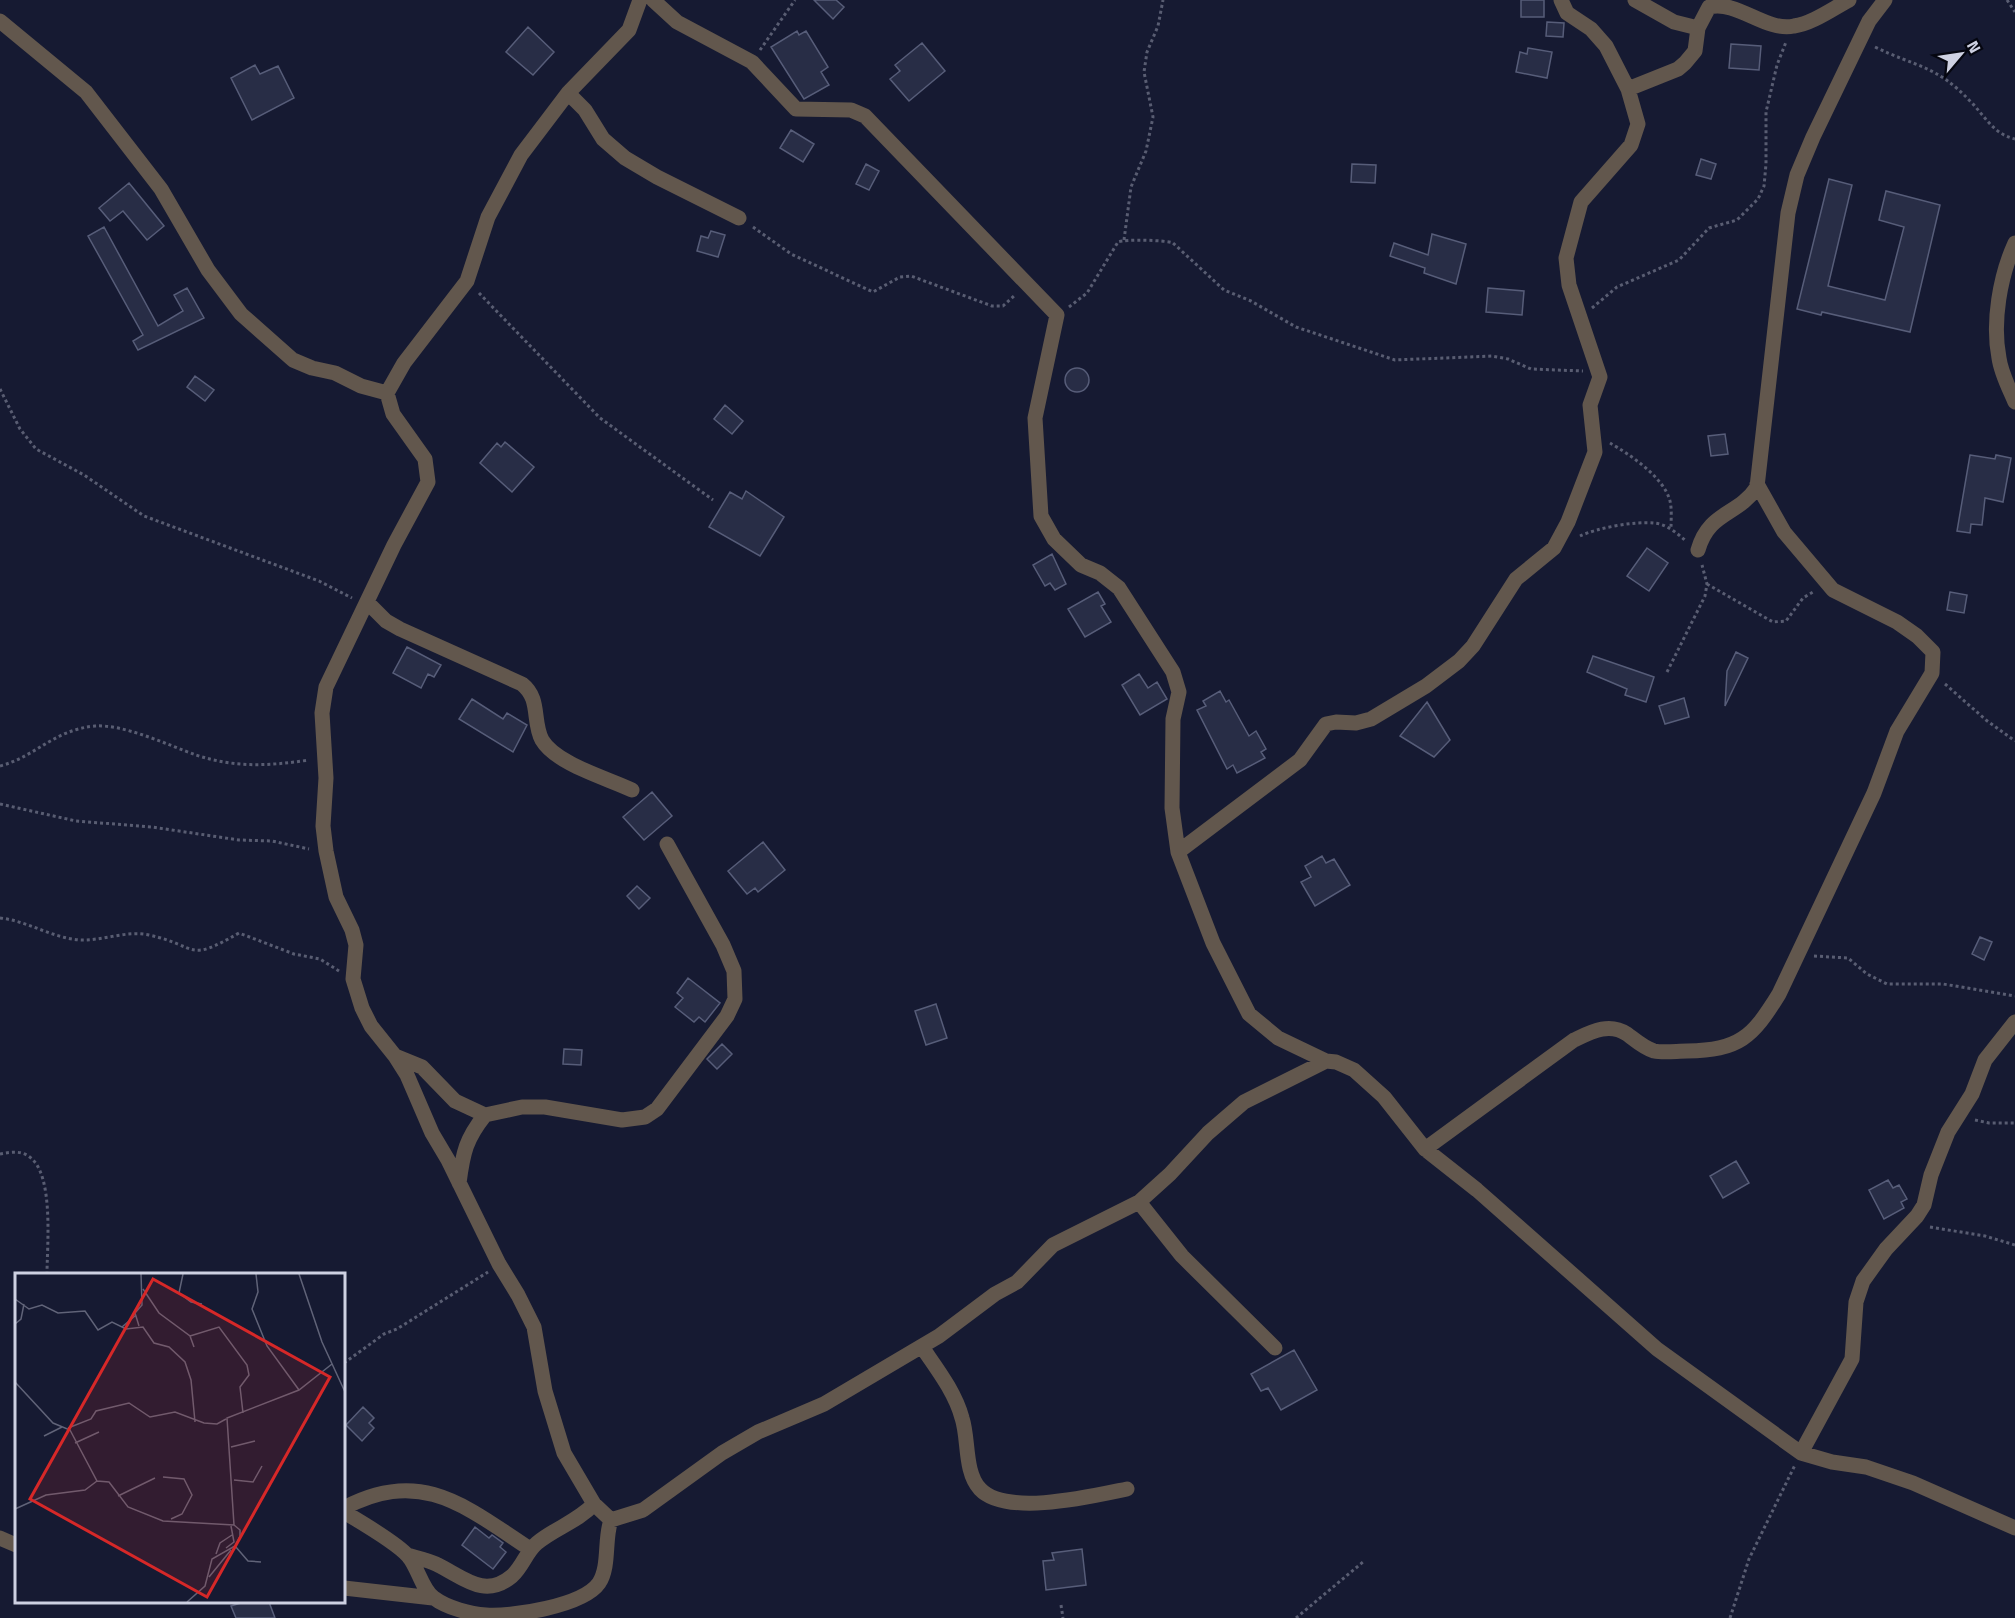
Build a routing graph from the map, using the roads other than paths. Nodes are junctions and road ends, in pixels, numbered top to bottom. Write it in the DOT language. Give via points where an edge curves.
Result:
graph roads {
  1 [pos="640,0"];
  2 [pos="653,0"];
  3 [pos="1561,0"];
  4 [pos="1635,0"];
  5 [pos="1849,0"];
  6 [pos="1885,0"];
  7 [pos="0,21"];
  8 [pos="1698,28"];
  9 [pos="1628,89"];
  10 [pos="568,93"];
  11 [pos="739,218"];
  12 [pos="2015,243"];
  13 [pos="387,393"];
  14 [pos="2015,402"];
  15 [pos="1757,484"];
  16 [pos="1698,550"];
  17 [pos="366,603"];
  18 [pos="632,790"];
  19 [pos="667,844"];
  20 [pos="1178,852"];
  21 [pos="2015,1022"];
  22 [pos="395,1056"];
  23 [pos="1326,1061"];
  24 [pos="485,1114"];
  25 [pos="1425,1149"];
  26 [pos="459,1183"];
  27 [pos="1139,1202"];
  28 [pos="922,1347"];
  29 [pos="1275,1348"];
  30 [pos="1801,1453"];
  31 [pos="1127,1489"];
  32 [pos="594,1504"];
  33 [pos="345,1510"];
  34 [pos="345,1511"];
  35 [pos="611,1520"];
  36 [pos="2015,1528"];
  37 [pos="0,1538"];
  38 [pos="15,1545"];
  39 [pos="530,1549"];
  40 [pos="407,1555"];
  41 [pos="345,1588"];
  42 [pos="433,1598"];
  43 [pos="468,1615"];
  1 -- 10 [label="street" via="629,30"];
  2 -- 20 [label="street" via="677,22 752,62 796,109 851,110 866,116 1057,315 1035,418 1040,510 1054,539 1081,565 1119,588 1175,678 1179,692 1173,719 1172,808"];
  3 -- 9 [label="street" via="1567,13 1606,45"];
  4 -- 8 [label="street" via="1674,22"];
  5 -- 8 [label="street" via="1792,27 1718,4 1709,7"];
  6 -- 15 [label="street" via="1869,21 1797,175 1788,213"];
  7 -- 13 [label="street" via="87,92 161,189 208,270 241,314 293,360"];
  8 -- 9 [label="street" via="1695,51 1685,63"];
  9 -- 20 [label="street" via="1638,116 1636,134 1631,145 1581,202 1566,258 1566,274 1600,377 1590,405 1596,444 1593,460 1554,548 1516,579 1459,662 1371,719 1326,724 1300,760"];
  10 -- 11 [label="street" via="585,110 603,139 625,158"];
  10 -- 13 [label="street" via="508,175 488,217 467,281 404,363"];
  12 -- 14 [label="street" via="2006,264 1998,318 1999,358"];
  13 -- 17 [label="street" via="393,414 425,459 428,482"];
  15 -- 16 [label="street" via="1749,498 1710,524"];
  15 -- 25 [label="street" via="1784,532 1833,590 1863,603 1917,636 1933,652 1932,673 1897,730 1874,793 1779,994 1766,1017 1732,1047 1714,1051 1655,1051 1624,1032 1605,1028 1594,1031 1574,1040"];
  17 -- 18 [label="street" via="400,629 522,684 531,691 541,739 551,751 569,763"];
  17 -- 22 [label="street" via="326,687 322,713 326,758 323,826 336,897 356,945 353,979 362,1008"];
  19 -- 24 [label="street" via="734,971 735,999 727,1016 671,1093 645,1117 622,1120 545,1107"];
  20 -- 23 [label="street" via="1213,943 1249,1014 1278,1038"];
  21 -- 30 [label="street" via="1985,1060 1972,1094 1948,1132 1924,1205 1863,1281 1856,1302 1852,1359"];
  22 -- 24 [label="street" via="422,1067 455,1101"];
  22 -- 26 [label="street"];
  23 -- 25 [label="street" via="1354,1070 1384,1097"];
  23 -- 27 [label="street" via="1244,1102"];
  24 -- 26 [label="street" via="462,1155"];
  25 -- 30 [label="street" via="1657,1349"];
  26 -- 32 [label="street" via="534,1327 553,1422 564,1453"];
  27 -- 28 [label="street" via="1053,1245 1017,1282"];
  27 -- 29 [label="street" via="1182,1256"];
  28 -- 31 [label="street" via="963,1419 974,1480 980,1490 1012,1502 1046,1503"];
  28 -- 35 [label="street" via="824,1404 758,1432 722,1453 643,1510"];
  30 -- 36 [label="street" via="1904,1480"];
  32 -- 35 [label="street"];
  32 -- 39 [label="street" via="585,1514"];
  33 -- 39 [label="street" via="389,1489 432,1494 474,1513"];
  34 -- 40 [label="street"];
  35 -- 43 [label="street" via="604,1566 592,1590 525,1612"];
  37 -- 38 [label="street"];
  39 -- 40 [label="street" via="513,1575 486,1588 434,1563"];
  40 -- 42 [label="street"];
  41 -- 42 [label="street"];
  42 -- 43 [label="street"];
}
